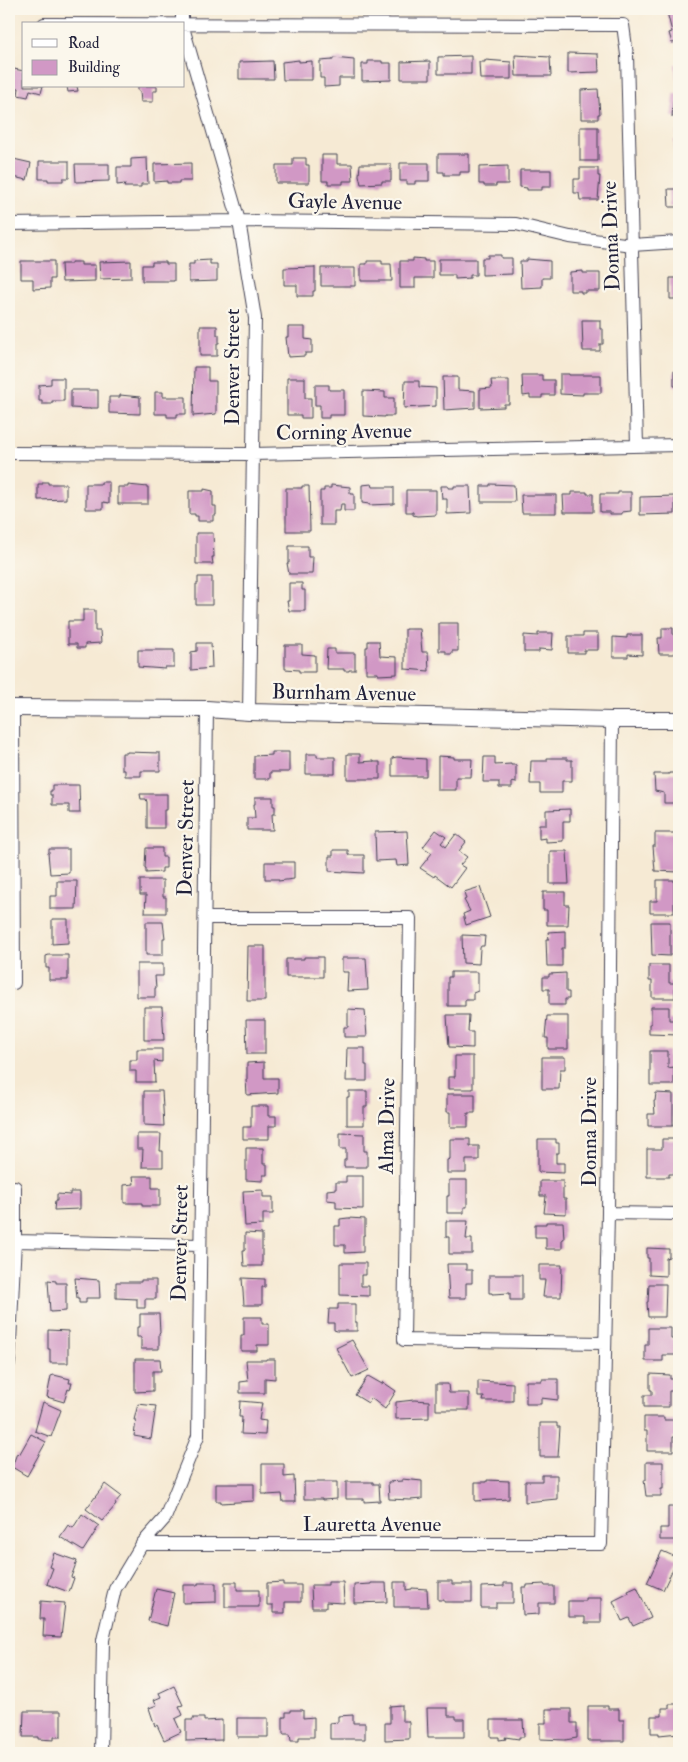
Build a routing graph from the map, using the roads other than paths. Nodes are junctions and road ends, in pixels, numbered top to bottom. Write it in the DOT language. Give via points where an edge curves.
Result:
graph roads {
  1 [pos="182,9"];
  2 [pos="182,22"];
  3 [pos="185,24"];
  4 [pos="185,34"];
  5 [pos="239,221"];
  6 [pos="9,224"];
  7 [pos="679,242"];
  8 [pos="632,245"];
  9 [pos="679,445"];
  10 [pos="637,446"];
  11 [pos="10,453"];
  12 [pos="252,454"];
  13 [pos="11,708"];
  14 [pos="207,709"];
  15 [pos="249,712"];
  16 [pos="612,720"];
  17 [pos="679,720"];
  18 [pos="205,918"];
  19 [pos="14,983"];
  20 [pos="15,1187"];
  21 [pos="608,1213"];
  22 [pos="679,1214"];
  23 [pos="15,1242"];
  24 [pos="200,1245"];
  25 [pos="605,1343"];
  26 [pos="9,1363"];
  27 [pos="142,1544"];
  28 [pos="601,1544"];
  29 [pos="101,1753"];
  1 -- 2 [label="street"];
  3 -- 8 [label="street, Donna Drive" via="623,25 627,55"];
  4 -- 5 [label="street, Denver Street"];
  5 -- 6 [label="street, Gayle Avenue"];
  5 -- 8 [label="street, Gayle Avenue" via="516,224 570,237"];
  5 -- 12 [label="street, Denver Street" via="255,318"];
  7 -- 8 [label="street, Gayle Avenue"];
  8 -- 10 [label="street, Donna Drive"];
  9 -- 10 [label="street, Corning Avenue"];
  10 -- 12 [label="street, Corning Avenue"];
  11 -- 12 [label="street, Corning Avenue"];
  12 -- 15 [label="street, Denver Street"];
  13 -- 14 [label="street, Burnham Avenue"];
  13 -- 19 [label="street"];
  14 -- 15 [label="street, Burnham Avenue"];
  14 -- 18 [label="street, Denver Street"];
  15 -- 16 [label="street, Burnham Avenue"];
  16 -- 17 [label="street, Burnham Avenue"];
  16 -- 21 [label="street, Donna Drive"];
  18 -- 24 [label="street, Denver Street"];
  18 -- 25 [label="street, Alma Drive" via="410,918 404,1340"];
  20 -- 23 [label="street"];
  21 -- 22 [label="street"];
  21 -- 25 [label="street, Donna Drive"];
  23 -- 24 [label="street"];
  23 -- 26 [label="street"];
  24 -- 27 [label="street, Denver Street" via="198,1436 165,1518"];
  25 -- 28 [label="street, Donna Drive"];
  27 -- 28 [label="street, Lauretta Avenue"];
  27 -- 29 [label="street, Denver Street" via="115,1588 102,1640"];
}
